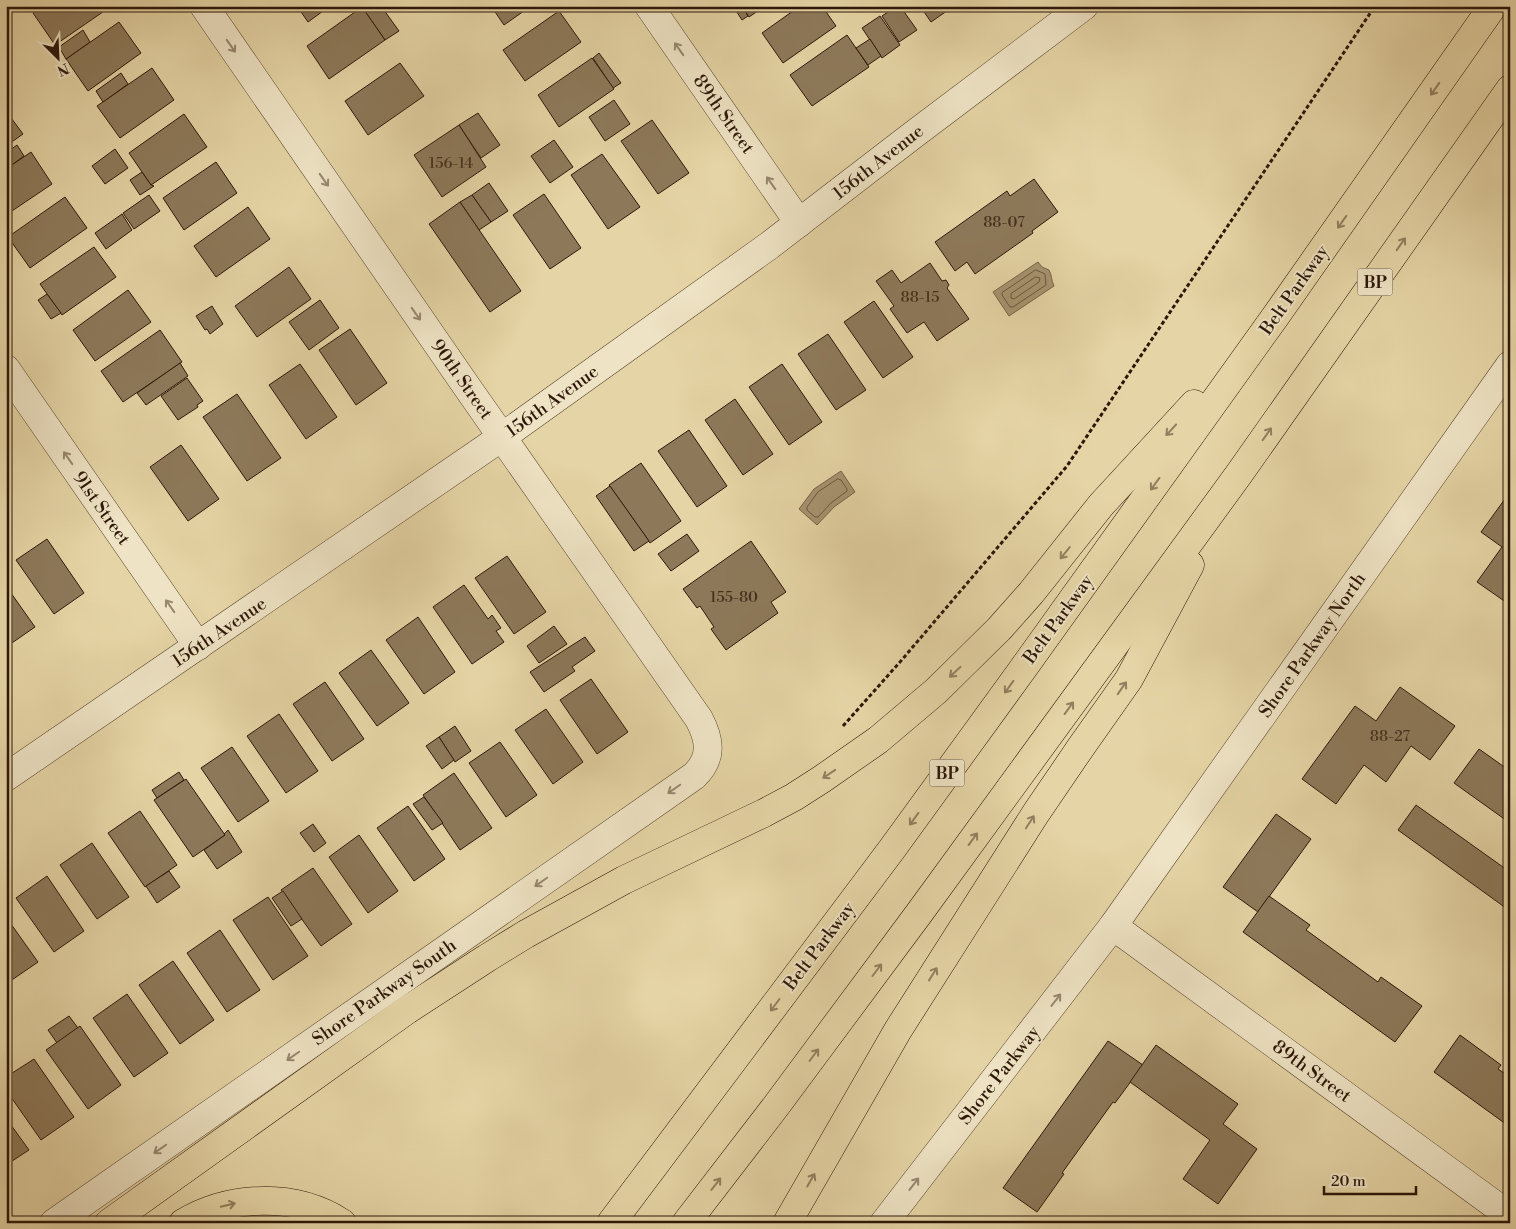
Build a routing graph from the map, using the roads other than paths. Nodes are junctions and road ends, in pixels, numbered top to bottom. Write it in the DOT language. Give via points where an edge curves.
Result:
graph roads {
  1 [pos="204,6"];
  2 [pos="649,6"];
  3 [pos="1084,6"];
  4 [pos="1493,6"];
  5 [pos="1510,89"];
  6 [pos="799,223"];
  7 [pos="1275,316"];
  8 [pos="1510,365"];
  9 [pos="6,369"];
  10 [pos="502,437"];
  11 [pos="1239,474"];
  12 [pos="198,646"];
  13 [pos="708,755"];
  14 [pos="6,777"];
  15 [pos="1113,926"];
  16 [pos="1510,1216"];
  17 [pos="54,1223"];
  18 [pos="109,1223"];
  19 [pos="183,1223"];
  20 [pos="342,1223"];
  21 [pos="611,1223"];
  22 [pos="686,1223"];
  23 [pos="787,1223"];
  24 [pos="884,1223"];
  1 -- 10 [label="street, 90th Street, one-way"];
  6 -- 2 [label="street, 89th Street, one-way"];
  3 -- 6 [label="street, 156th Avenue"];
  4 -- 7 [label="highway, Belt Parkway / BP, one-way"];
  11 -- 5 [label="highway, BP, one-way"];
  6 -- 10 [label="street, 156th Avenue"];
  7 -- 18 [label="highway, one-way" via="1101,506 998,629 936,691 878,740 794,797 624,880 526,934 386,1025"];
  7 -- 21 [label="highway, Belt Parkway / BP, one-way" via="892,849"];
  8 -- 15 [label="street, Shore Parkway North"];
  12 -- 9 [label="street, 91st Street, one-way"];
  10 -- 12 [label="street, 156th Avenue"];
  10 -- 13 [label="street, 90th Street" via="699,719 707,737"];
  22 -- 11 [label="highway, BP, one-way" via="920,912"];
  23 -- 11 [label="highway, one-way" via="908,1013 1036,813 1129,679"];
  12 -- 14 [label="street, 156th Avenue"];
  13 -- 17 [label="street, Shore Parkway South, one-way" via="694,776"];
  15 -- 16 [label="street, 89th Street"];
  24 -- 15 [label="street, Shore Parkway, one-way"];
  19 -- 20 [label="highway, one-way" via="211,1209 253,1201 297,1204 316,1209"];
}
